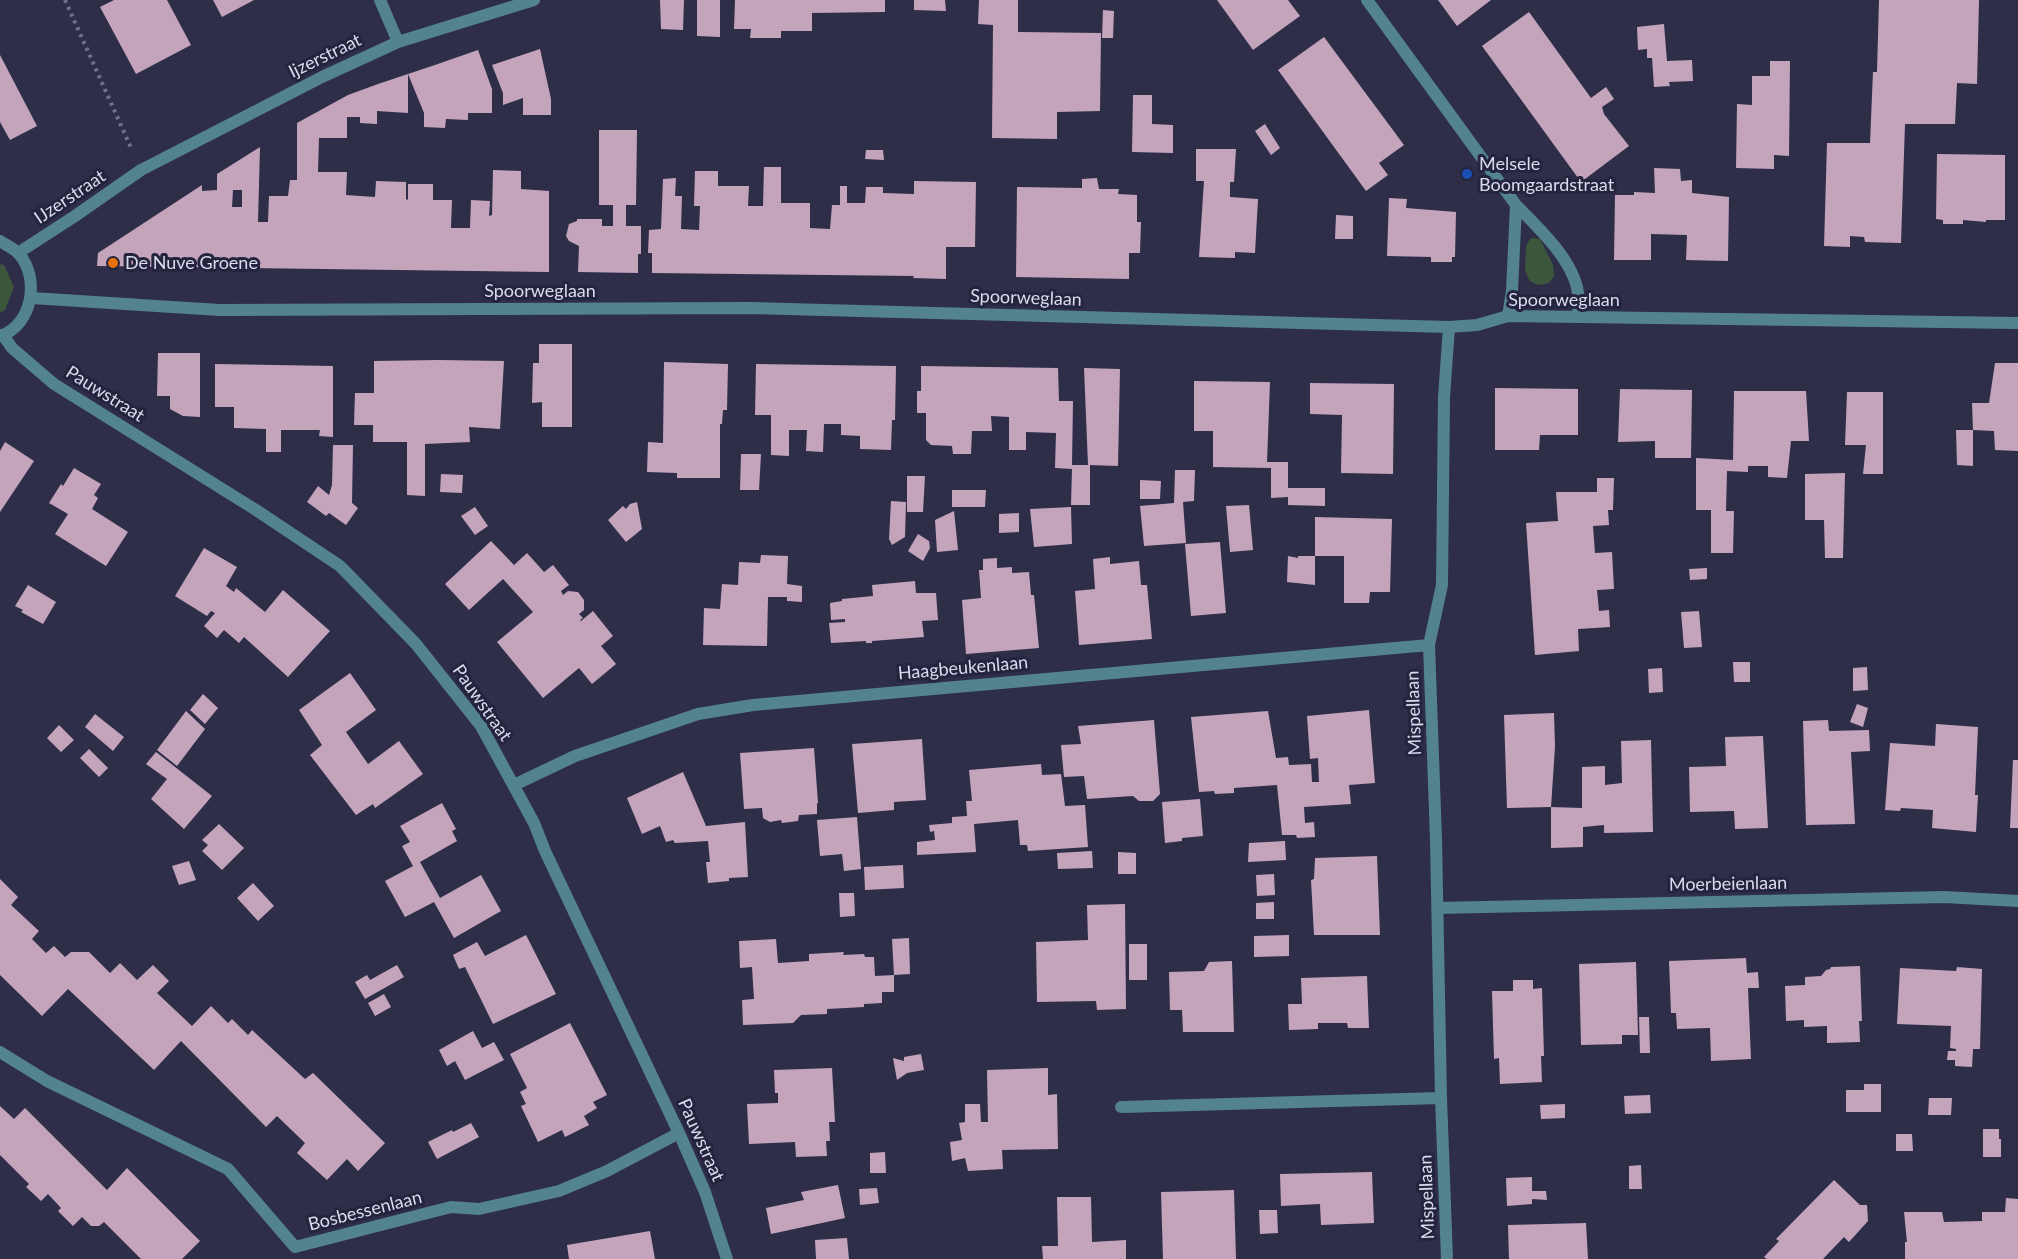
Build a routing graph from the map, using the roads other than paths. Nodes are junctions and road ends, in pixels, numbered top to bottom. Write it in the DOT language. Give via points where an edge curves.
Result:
graph roads {
  1 [pos="380,0"];
  2 [pos="534,0"];
  3 [pos="1367,0"];
  4 [pos="398,42"];
  5 [pos="141,170"];
  6 [pos="1516,205"];
  7 [pos="0,241"];
  8 [pos="18,253"];
  9 [pos="32,298"];
  10 [pos="1508,316"];
  11 [pos="1578,316"];
  12 [pos="2018,323"];
  13 [pos="1449,327"];
  14 [pos="2,335"];
  15 [pos="1429,645"];
  16 [pos="514,785"];
  17 [pos="2018,901"];
  18 [pos="1438,908"];
  19 [pos="0,1052"];
  20 [pos="1441,1098"];
  21 [pos="1121,1107"];
  22 [pos="679,1133"];
  23 [pos="727,1259"];
  24 [pos="1447,1259"];
  1 -- 4 [label="street"];
  2 -- 4 [label="street, Ijzerstraat"];
  3 -- 6 [label="street"];
  4 -- 5 [label="street, Ijzerstraat"];
  5 -- 8 [label="street, IJzerstraat"];
  6 -- 10 [label="street"];
  6 -- 11 [label="street" via="1544,232 1569,268 1578,292"];
  7 -- 8 [label="street"];
  8 -- 9 [label="street" via="29,269"];
  9 -- 13 [label="street, Spoorweglaan" via="219,310 751,308"];
  9 -- 14 [label="street" via="22,320"];
  10 -- 11 [label="street, Spoorweglaan"];
  10 -- 13 [label="street, Spoorweglaan" via="1477,325"];
  11 -- 12 [label="street, Spoorweglaan"];
  13 -- 15 [label="street, Mispellaan" via="1444,397 1442,585"];
  14 -- 16 [label="street, Pauwstraat" via="54,384 340,566 416,644 481,726"];
  15 -- 16 [label="street, Haagbeukenlaan" via="753,705 698,714 575,756"];
  15 -- 18 [label="street, Mispellaan"];
  16 -- 22 [label="street, Pauwstraat"];
  17 -- 18 [label="street, Moerbeienlaan" via="1944,897"];
  18 -- 20 [label="street, Mispellaan"];
  19 -- 22 [label="street, Bosbessenlaan" via="47,1081 228,1169 296,1247 451,1208 479,1209 559,1191"];
  20 -- 21 [label="street"];
  20 -- 24 [label="street, Mispellaan"];
  22 -- 23 [label="street, Pauwstraat" via="705,1192"];
}
